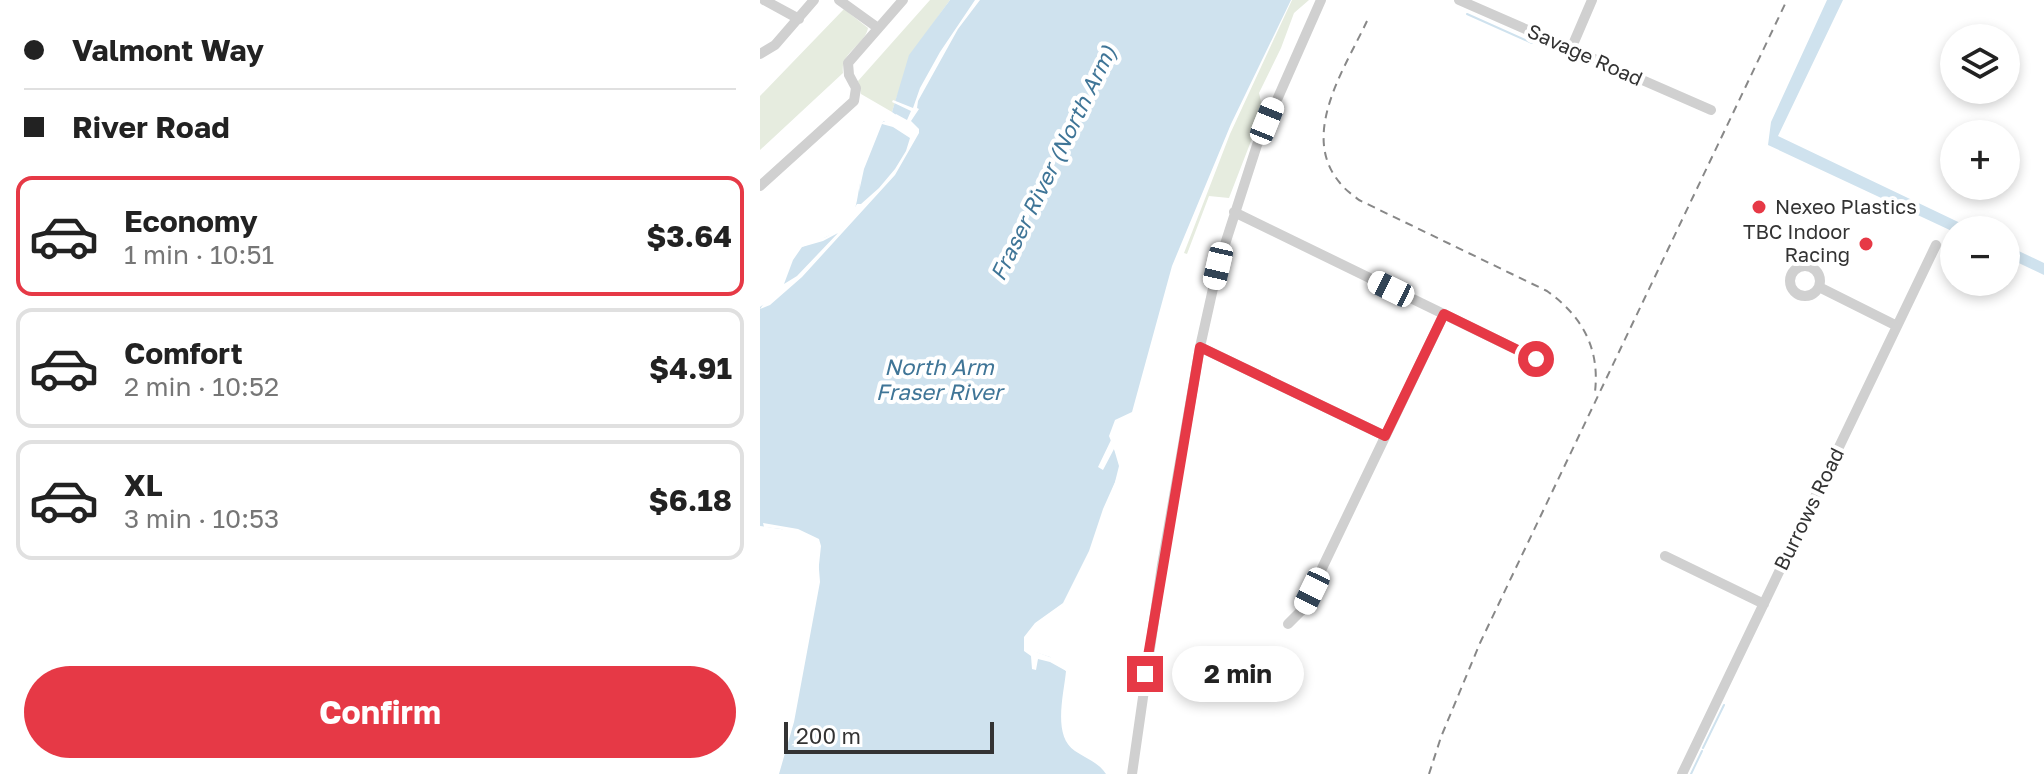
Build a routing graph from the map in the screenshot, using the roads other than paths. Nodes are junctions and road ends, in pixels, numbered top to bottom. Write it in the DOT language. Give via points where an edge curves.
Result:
graph roads {
  1 [pos="764,0"];
  2 [pos="814,0"];
  3 [pos="839,0"];
  4 [pos="903,0"];
  5 [pos="1321,0"];
  6 [pos="1459,0"];
  7 [pos="1592,0"];
  8 [pos="799,19"];
  9 [pos="878,28"];
  10 [pos="1571,49"];
  11 [pos="760,54"];
  12 [pos="1711,110"];
  13 [pos="760,186"];
  14 [pos="1234,212"];
  15 [pos="1936,245"];
  16 [pos="1819,287"];
  17 [pos="1444,314"];
  18 [pos="1897,326"];
  19 [pos="1200,347"];
  20 [pos="1536,359"];
  21 [pos="1385,436"];
  22 [pos="1665,556"];
  23 [pos="1764,604"];
  24 [pos="1288,624"];
  25 [pos="1132,774"];
  26 [pos="1682,774"];
  1 -- 8 [label="street"];
  2 -- 8 [label="street"];
  3 -- 9 [label="street"];
  4 -- 9 [label="street"];
  5 -- 14 [label="street" via="1257,145"];
  6 -- 10 [label="street, Savage Road"];
  7 -- 10 [label="street"];
  8 -- 11 [label="street"];
  9 -- 13 [label="street" via="848,63 857,93 854,101"];
  10 -- 12 [label="street, Savage Road"];
  14 -- 17 [label="street"];
  14 -- 19 [label="street"];
  15 -- 18 [label="street, Burrows Road"];
  16 -- 18 [label="street"];
  17 -- 20 [label="street"];
  17 -- 21 [label="street"];
  18 -- 23 [label="street, Burrows Road"];
  19 -- 21 [label="street"];
  19 -- 25 [label="street"];
  21 -- 24 [label="street" via="1302,610"];
  22 -- 23 [label="street"];
  23 -- 26 [label="street, Burrows Road"];
}
